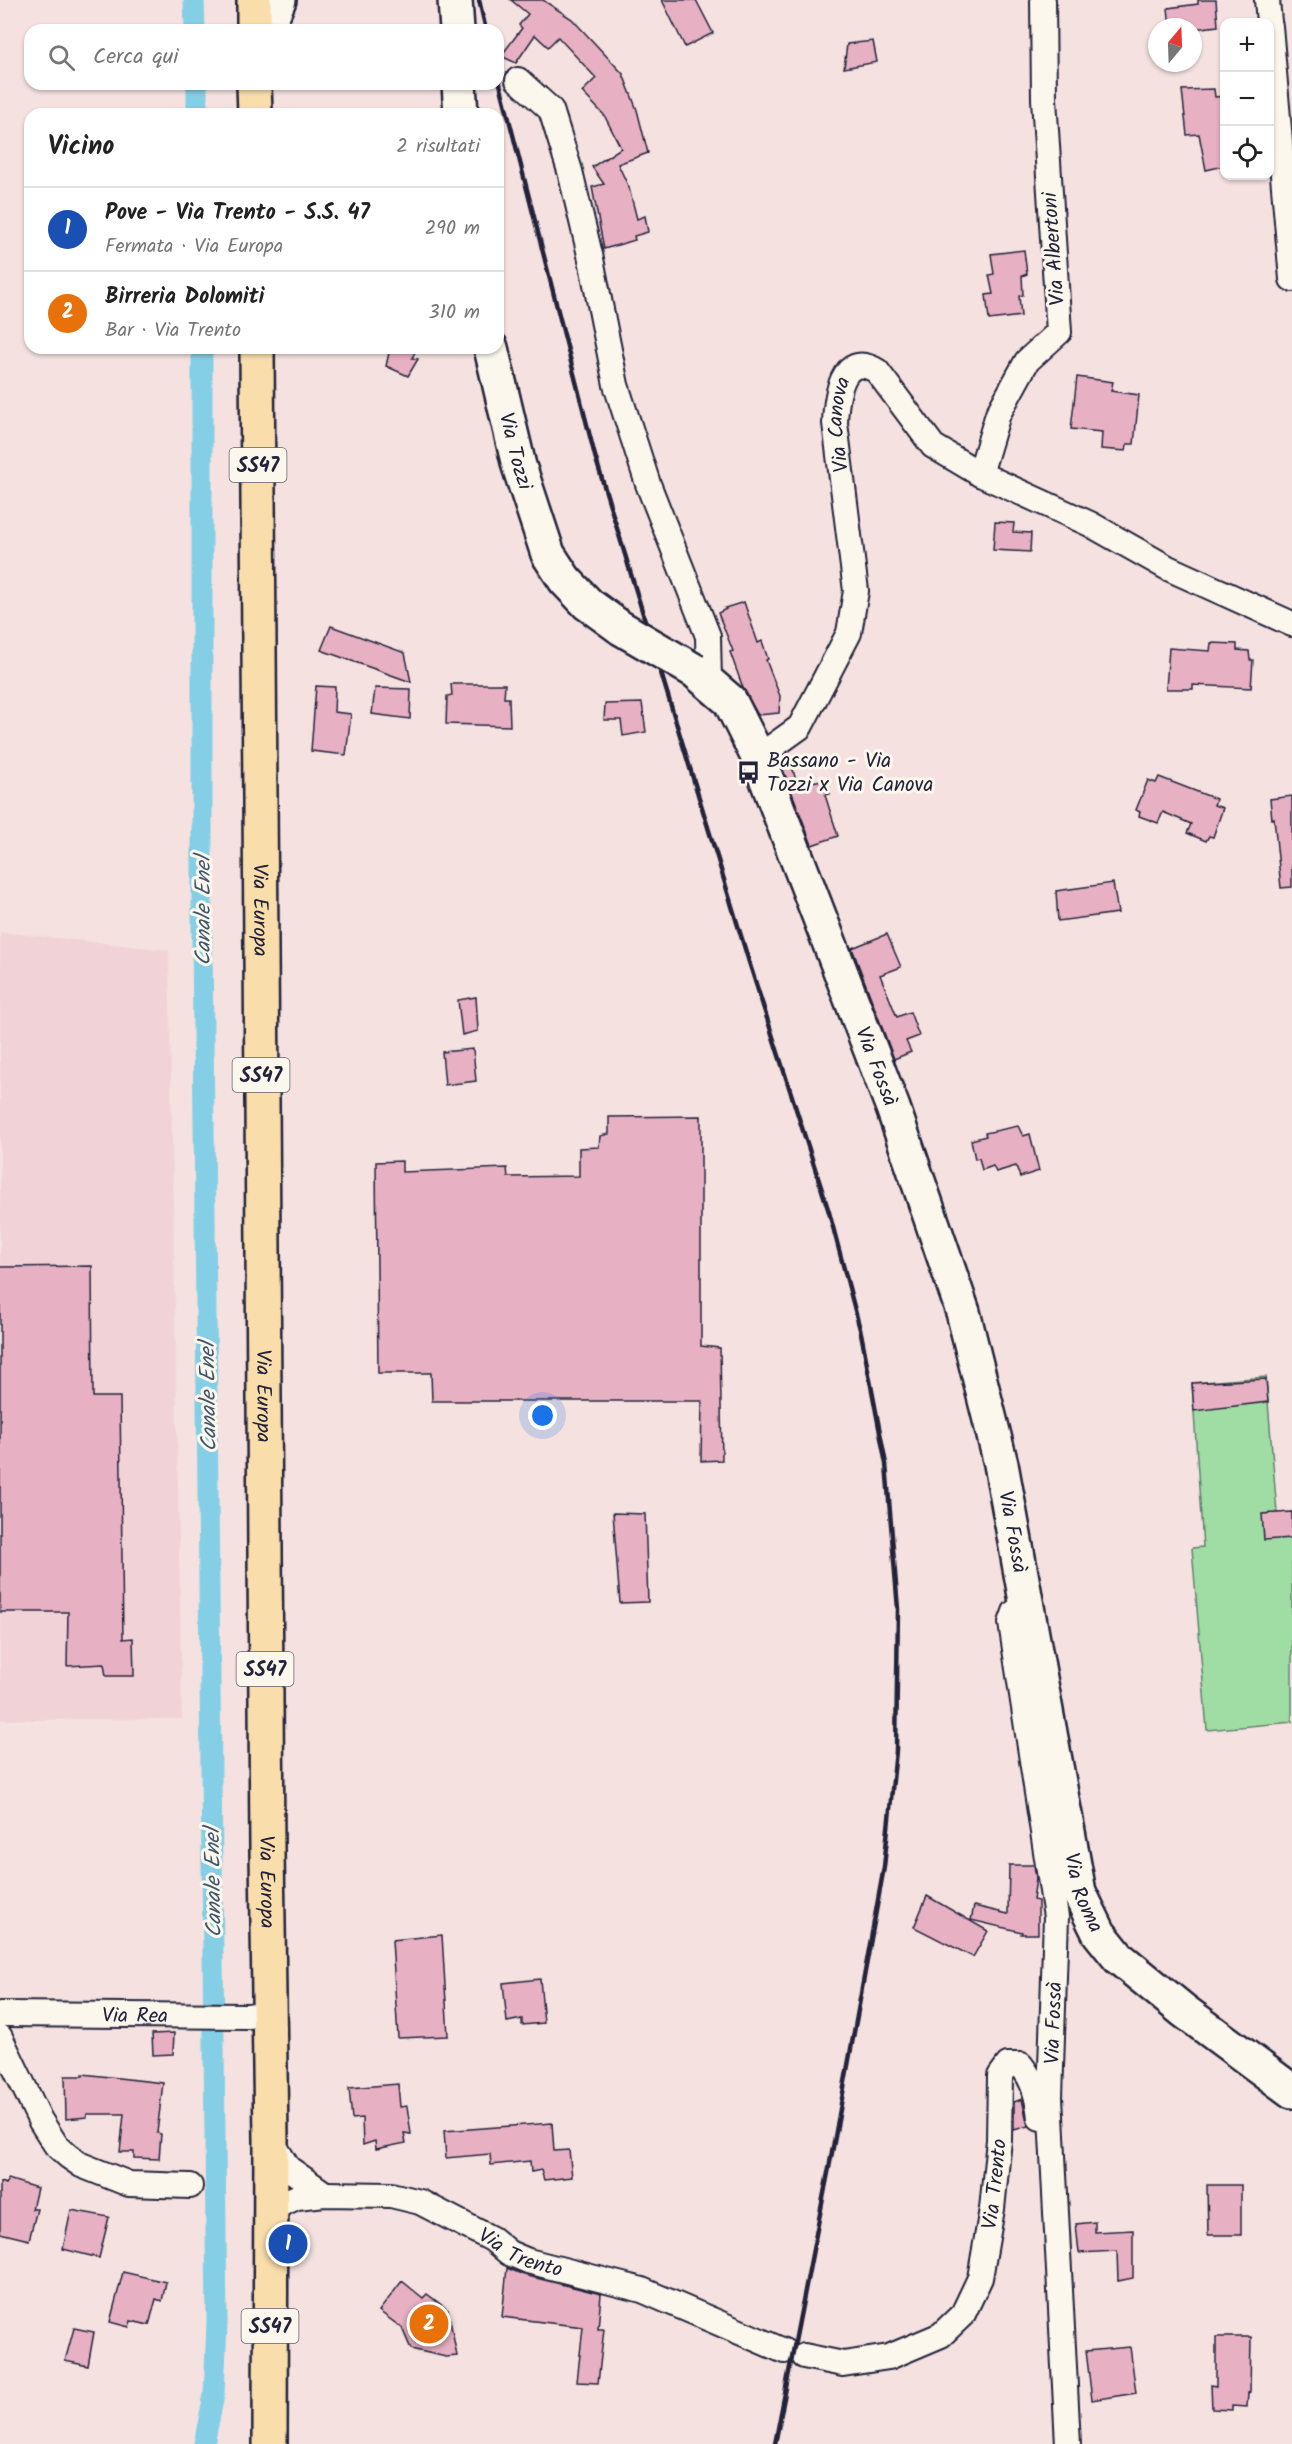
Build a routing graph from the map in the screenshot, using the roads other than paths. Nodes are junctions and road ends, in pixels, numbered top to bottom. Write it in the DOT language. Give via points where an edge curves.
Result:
graph roads {
  1 [pos="254,0"];
  2 [pos="279,0"];
  3 [pos="455,0"];
  4 [pos="1043,0"];
  5 [pos="1267,0"];
  6 [pos="1268,18"];
  7 [pos="254,24"];
  8 [pos="269,24"];
  9 [pos="457,24"];
  10 [pos="1273,72"];
  11 [pos="518,80"];
  12 [pos="255,90"];
  13 [pos="459,90"];
  14 [pos="255,108"];
  15 [pos="461,108"];
  16 [pos="1292,279"];
  17 [pos="257,354"];
  18 [pos="492,354"];
  19 [pos="980,474"];
  20 [pos="1292,624"];
  21 [pos="621,628"];
  22 [pos="702,677"];
  23 [pos="758,757"];
  24 [pos="1027,1606"];
  25 [pos="0,2014"];
  26 [pos="259,2014"];
  27 [pos="0,2037"];
  28 [pos="1292,2091"];
  29 [pos="271,2140"];
  30 [pos="190,2186"];
  31 [pos="325,2194"];
  32 [pos="270,2209"];
  33 [pos="1057,2231"];
  34 [pos="270,2444"];
  35 [pos="1068,2444"];
  1 -- 7 [label="main road"];
  2 -- 8 [label="main road"];
  3 -- 9 [label="main road"];
  4 -- 19 [label="street, Via Albertoni" via="1044,99 1059,332 1027,361 998,414"];
  5 -- 6 [label="street"];
  10 -- 16 [label="street"];
  11 -- 22 [label="street" via="551,111 570,171 616,385 648,484 708,636"];
  12 -- 14 [label="main road"];
  13 -- 15 [label="main road"];
  17 -- 26 [label="main road, Via Europa / SS47" via="267,1839"];
  18 -- 21 [label="main road, Via Tozzi" via="519,466 548,554 588,604"];
  19 -- 20 [label="street, Via Canova" via="1090,525 1168,568"];
  19 -- 23 [label="street, Via Canova" via="933,446 877,371 860,366 840,382 835,423 856,591 849,633 800,727"];
  21 -- 22 [label="main road, Via Fossà, bridge"];
  22 -- 23 [label="main road, Via Fossà" via="730,700"];
  23 -- 24 [label="main road, Via Fossà" via="892,1108 963,1312 1001,1464"];
  24 -- 28 [label="main road, Via Roma" via="1079,1892 1099,1933 1146,1982"];
  24 -- 33 [label="street, Via Fossà" via="1015,1612 1011,1623 1056,1917 1050,2097"];
  25 -- 26 [label="street, Via Rea"];
  26 -- 29 [label="main road, Via Europa / SS47"];
  27 -- 30 [label="street" via="40,2120 68,2157 129,2184"];
  29 -- 31 [label="street" via="288,2168"];
  29 -- 32 [label="main road, Via Europa / SS47"];
  31 -- 32 [label="street, Via Trento" via="297,2197"];
  31 -- 33 [label="street, Via Trento" via="391,2195 420,2202 492,2239 508,2253 642,2290 794,2353 843,2364 889,2357 941,2335 963,2314 980,2278 993,2209 1000,2076 1008,2065 1021,2065 1038,2098 1047,2205"];
  32 -- 34 [label="main road, Via Europa / SS47"];
  33 -- 35 [label="street, Via Fossà"];
}
